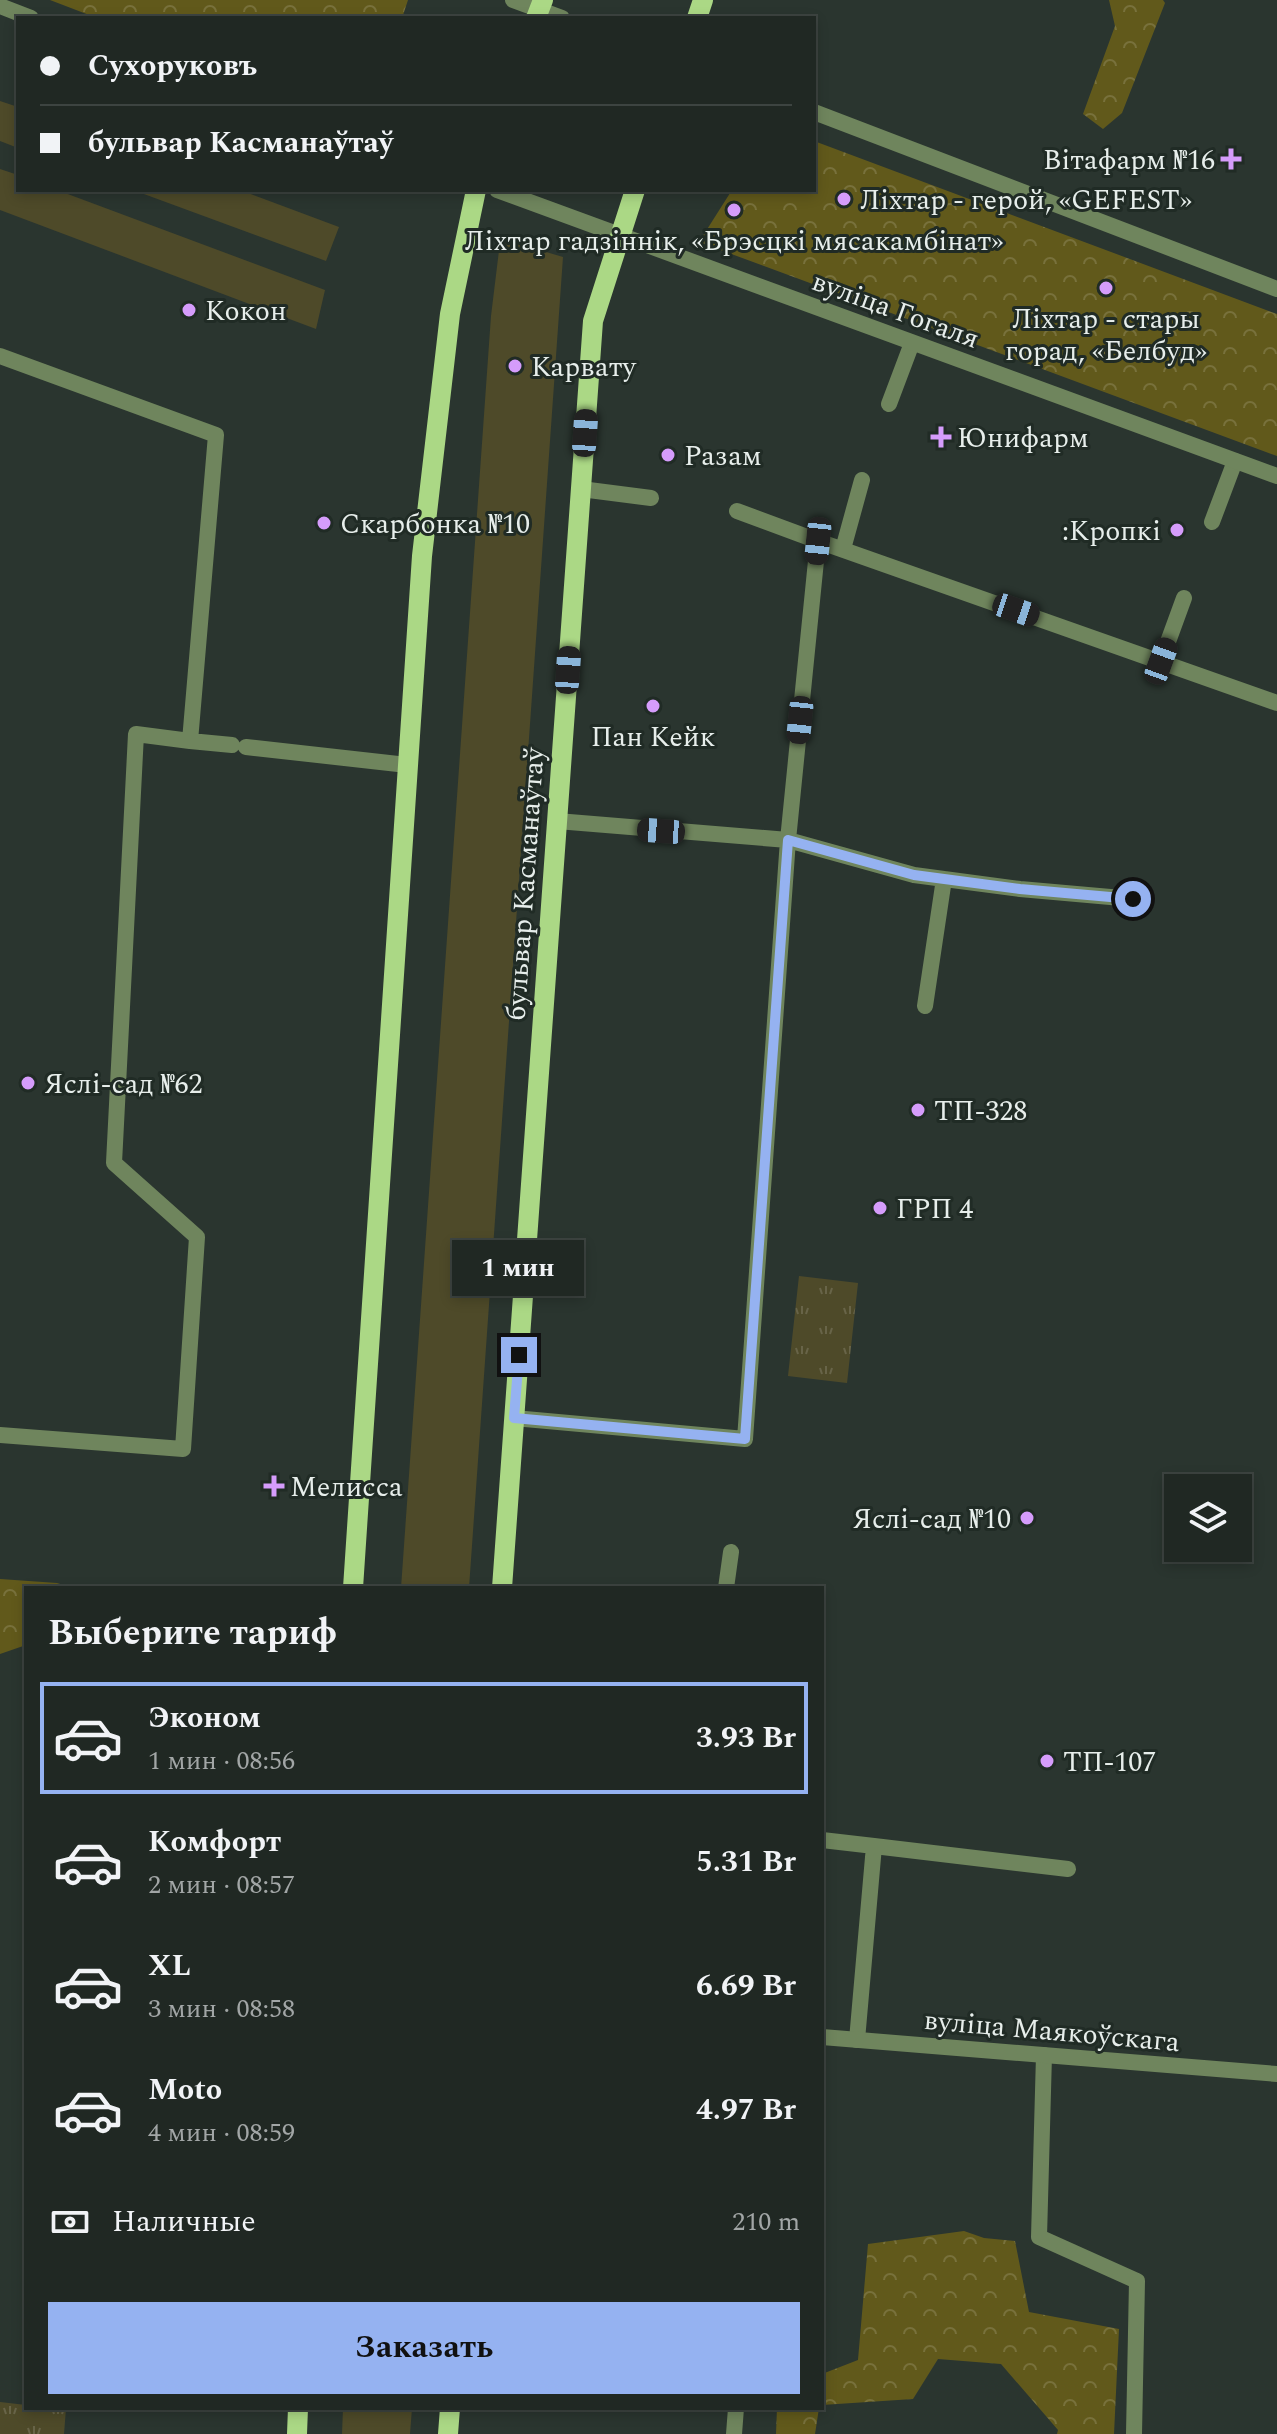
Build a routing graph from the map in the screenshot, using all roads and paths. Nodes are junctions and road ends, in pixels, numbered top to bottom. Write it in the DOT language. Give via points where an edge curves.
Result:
graph roads {
  1 [pos="513,0"];
  2 [pos="0,6"];
  3 [pos="540,9"];
  4 [pos="26,16"];
  5 [pos="816,113"];
  6 [pos="476,192"];
  7 [pos="502,192"];
  8 [pos="634,192"];
  9 [pos="619,235"];
  10 [pos="1277,289"];
  11 [pos="912,343"];
  12 [pos="0,356"];
  13 [pos="889,404"];
  14 [pos="1235,461"];
  15 [pos="1277,476"];
  16 [pos="862,480"];
  17 [pos="581,489"];
  18 [pos="651,498"];
  19 [pos="737,511"];
  20 [pos="1212,522"];
  21 [pos="818,541"];
  22 [pos="843,549"];
  23 [pos="1184,598"];
  24 [pos="1161,661"];
  25 [pos="1277,703"];
  26 [pos="190,741"];
  27 [pos="407,765"];
  28 [pos="557,821"];
  29 [pos="788,840"];
  30 [pos="944,879"];
  31 [pos="1133,899"];
  32 [pos="925,1006"];
  33 [pos="514,1418"];
  34 [pos="0,1435"];
  35 [pos="731,1552"];
  36 [pos="353,1586"];
  37 [pos="502,1586"];
  38 [pos="726,1586"];
  39 [pos="824,1840"];
  40 [pos="874,1846"];
  41 [pos="1068,1869"];
  42 [pos="824,2037"];
  43 [pos="857,2040"];
  44 [pos="1044,2055"];
  45 [pos="1277,2074"];
  46 [pos="298,2410"];
  47 [pos="450,2410"];
  48 [pos="736,2410"];
  49 [pos="297,2434"];
  50 [pos="448,2434"];
  51 [pos="734,2434"];
  52 [pos="1134,2434"];
  1 -- 3 [label="street"];
  2 -- 4 [label="street"];
  5 -- 10 [label="street"];
  6 -- 27 [label="main road" via="450,314 422,556"];
  7 -- 9 [label="street, вуліца Гогаля"];
  8 -- 9 [label="main road, бульвар Касманаўтаў"];
  9 -- 11 [label="street, вуліца Гогаля"];
  9 -- 17 [label="main road, бульвар Касманаўтаў" via="593,321"];
  11 -- 13 [label="street"];
  11 -- 14 [label="street, вуліца Гогаля"];
  12 -- 26 [label="street" via="216,435"];
  14 -- 15 [label="street, вуліца Гогаля"];
  14 -- 20 [label="street"];
  16 -- 22 [label="street"];
  17 -- 18 [label="street"];
  17 -- 28 [label="main road, бульвар Касманаўтаў"];
  19 -- 21 [label="street"];
  21 -- 22 [label="street"];
  21 -- 29 [label="street"];
  22 -- 24 [label="street"];
  23 -- 24 [label="street"];
  24 -- 25 [label="street"];
  26 -- 27 [label="street"];
  26 -- 34 [label="street" via="136,734 114,1163 197,1237 183,1449"];
  27 -- 36 [label="main road"];
  28 -- 29 [label="street"];
  28 -- 33 [label="main road, бульвар Касманаўтаў"];
  29 -- 30 [label="street"];
  29 -- 33 [label="street" via="745,1439"];
  30 -- 31 [label="street"];
  30 -- 32 [label="street"];
  33 -- 37 [label="main road, бульвар Касманаўтаў"];
  35 -- 38 [label="street"];
  39 -- 40 [label="street"];
  40 -- 41 [label="street"];
  40 -- 43 [label="street"];
  42 -- 43 [label="street, вуліца Маякоўскага"];
  43 -- 44 [label="street, вуліца Маякоўскага"];
  44 -- 45 [label="street, вуліца Маякоўскага"];
  44 -- 52 [label="street" via="1039,2237 1137,2281"];
  46 -- 49 [label="main road"];
  47 -- 50 [label="main road"];
  48 -- 51 [label="street"];
}
